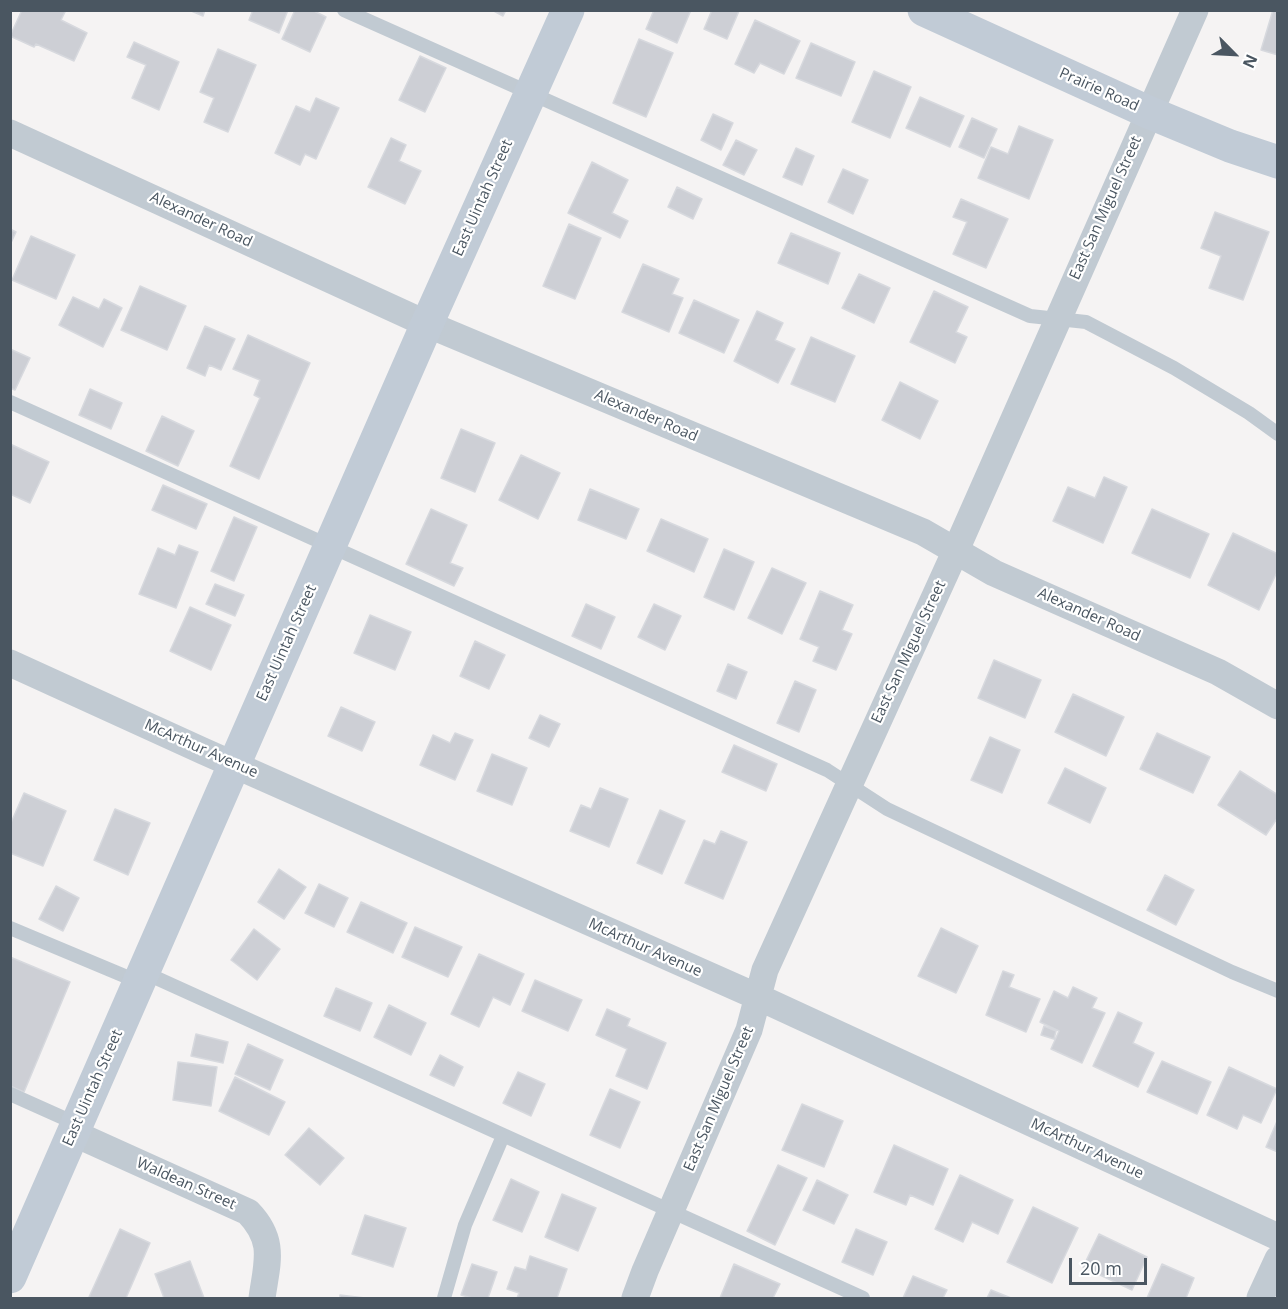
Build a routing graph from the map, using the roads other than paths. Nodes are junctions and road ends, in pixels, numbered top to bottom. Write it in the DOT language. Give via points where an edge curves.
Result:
graph roads {
  1 [pos="344,10"];
  2 [pos="568,10"];
  3 [pos="924,10"];
  4 [pos="1195,10"];
  5 [pos="530,94"];
  6 [pos="1148,112"];
  7 [pos="10,133"];
  8 [pos="1278,162"];
  9 [pos="1057,319"];
  10 [pos="427,324"];
  11 [pos="10,402"];
  12 [pos="1278,434"];
  13 [pos="330,546"];
  14 [pos="956,550"];
  15 [pos="10,663"];
  16 [pos="1278,706"];
  17 [pos="234,764"];
  18 [pos="848,784"];
  19 [pos="10,928"];
  20 [pos="141,977"];
  21 [pos="1278,991"];
  22 [pos="758,997"];
  23 [pos="10,1095"];
  24 [pos="75,1129"];
  25 [pos="503,1136"];
  26 [pos="672,1211"];
  27 [pos="1278,1237"];
  28 [pos="1278,1259"];
  29 [pos="13,1264"];
  30 [pos="261,1299"];
  31 [pos="444,1299"];
  32 [pos="635,1299"];
  33 [pos="862,1299"];
  34 [pos="1260,1299"];
  1 -- 5 [label="lane"];
  2 -- 5 [label="main road, East Uintah Street"];
  3 -- 6 [label="main road, Prairie Road"];
  4 -- 6 [label="street, East San Miguel Street"];
  5 -- 9 [label="lane" via="1030,316"];
  5 -- 10 [label="main road, East Uintah Street"];
  6 -- 8 [label="main road, Prairie Road"];
  6 -- 9 [label="street, East San Miguel Street"];
  7 -- 10 [label="street, Alexander Road"];
  9 -- 12 [label="lane" via="1086,322 1164,363"];
  9 -- 14 [label="street, East San Miguel Street"];
  10 -- 13 [label="main road, East Uintah Street"];
  10 -- 14 [label="street, Alexander Road" via="923,532"];
  11 -- 13 [label="lane"];
  13 -- 17 [label="main road, East Uintah Street"];
  13 -- 18 [label="lane" via="826,770"];
  14 -- 16 [label="street, Alexander Road" via="994,573 1218,672"];
  14 -- 18 [label="street, East San Miguel Street"];
  15 -- 17 [label="street, McArthur Avenue"];
  17 -- 20 [label="main road, East Uintah Street"];
  17 -- 22 [label="street, McArthur Avenue"];
  18 -- 21 [label="lane" via="887,809"];
  18 -- 22 [label="street, East San Miguel Street" via="765,970"];
  19 -- 20 [label="lane"];
  20 -- 24 [label="main road, East Uintah Street"];
  20 -- 25 [label="lane"];
  22 -- 26 [label="street, East San Miguel Street" via="749,1030"];
  22 -- 27 [label="street, McArthur Avenue"];
  23 -- 24 [label="lane"];
  24 -- 29 [label="main road, East Uintah Street"];
  24 -- 30 [label="street, Waldean Street" via="248,1212 266,1237 268,1257"];
  25 -- 26 [label="lane"];
  25 -- 31 [label="lane" via="465,1225"];
  26 -- 32 [label="street, East San Miguel Street"];
  26 -- 33 [label="lane"];
  28 -- 34 [label="street"];
}
